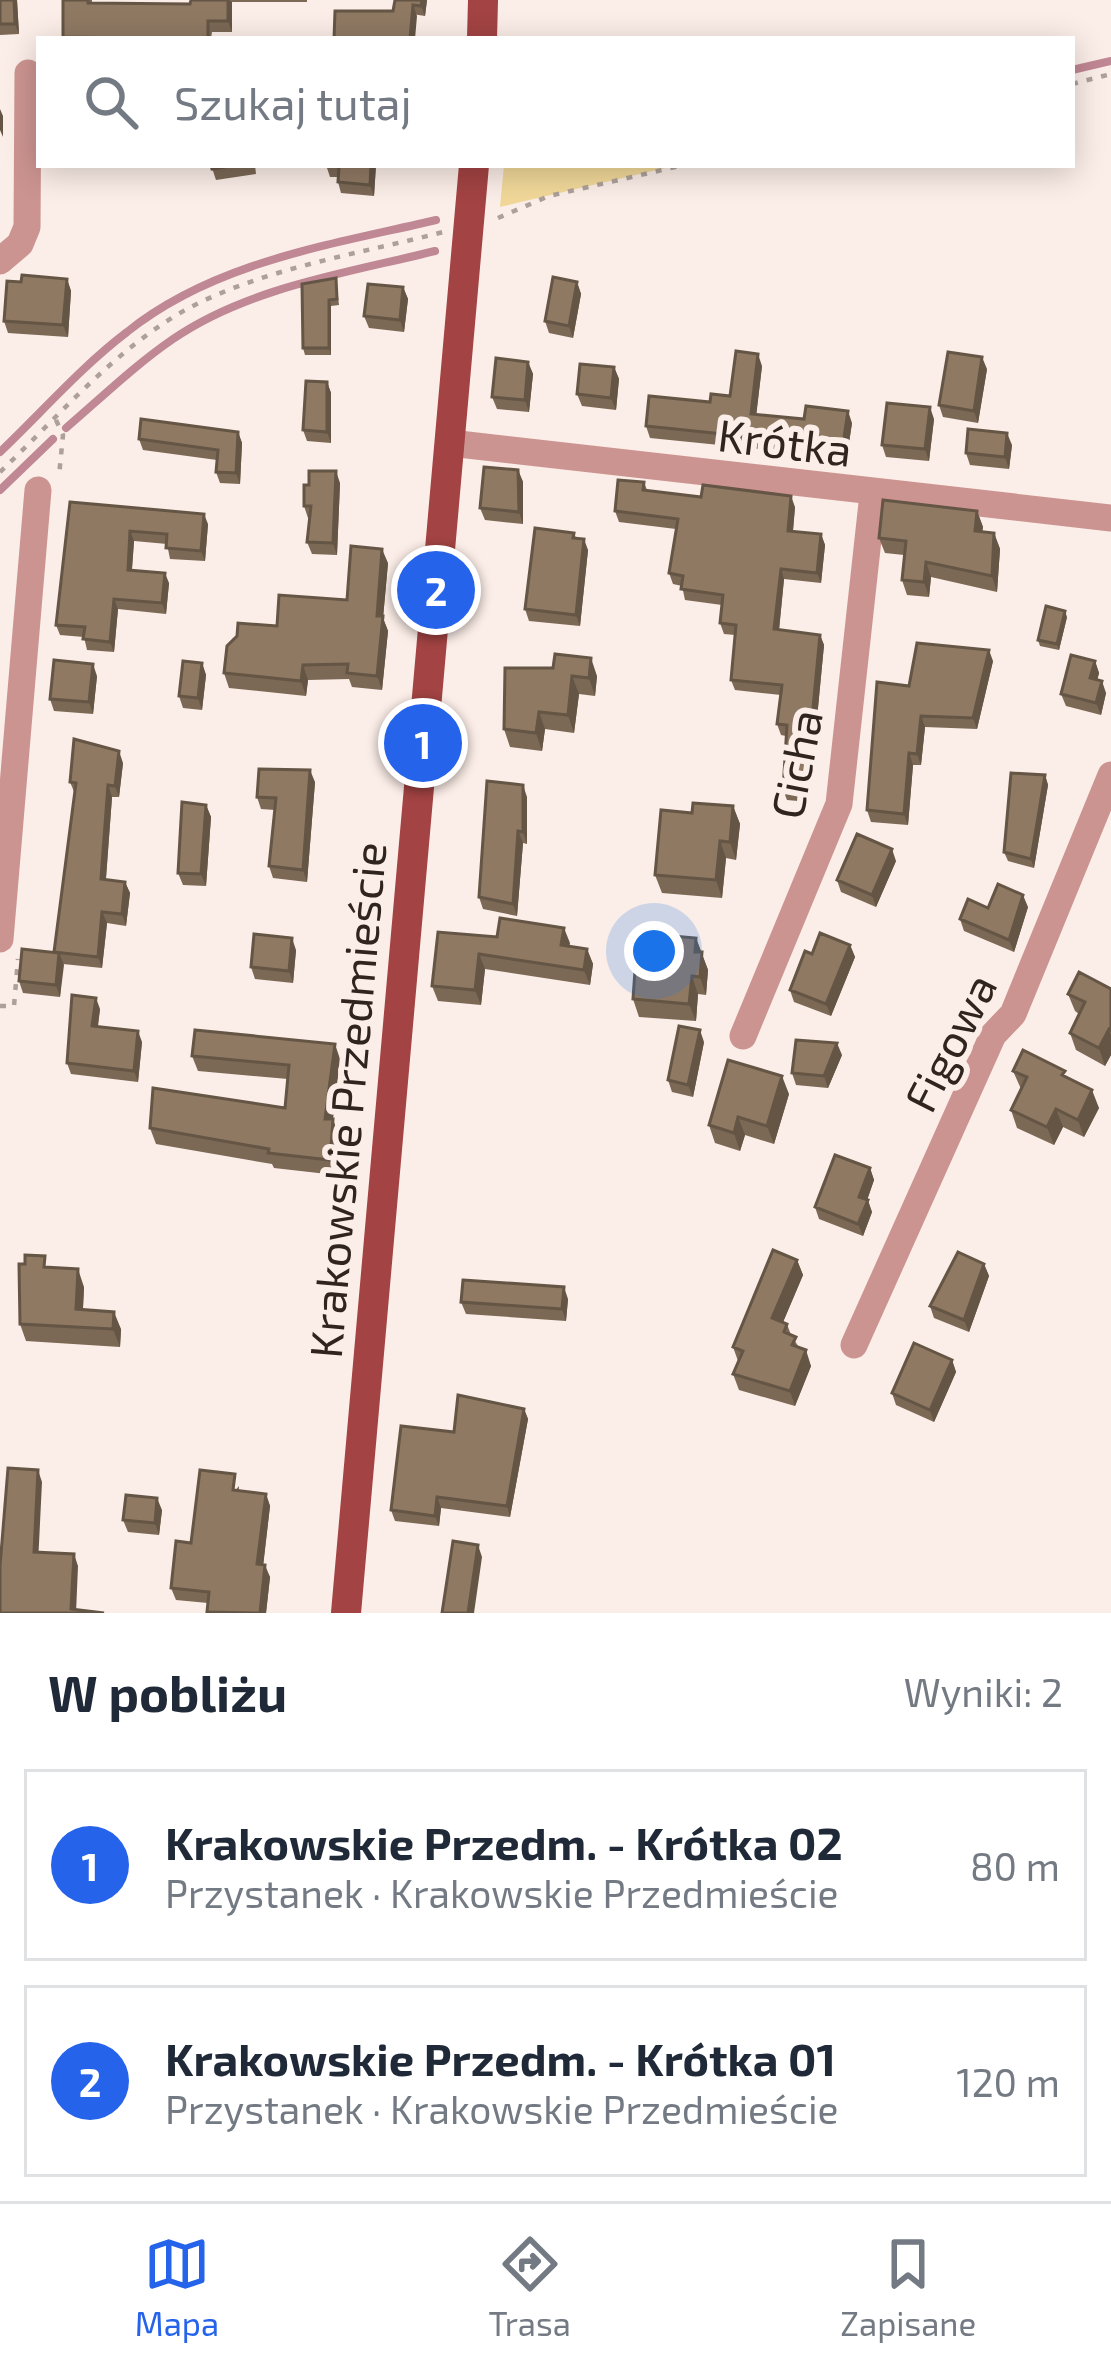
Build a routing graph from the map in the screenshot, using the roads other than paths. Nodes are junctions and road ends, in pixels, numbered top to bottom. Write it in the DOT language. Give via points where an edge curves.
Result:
graph roads {
  1 [pos="482,0"];
  2 [pos="482,36"];
  3 [pos="22,73"];
  4 [pos="474,168"];
  5 [pos="0,261"];
  6 [pos="450,443"];
  7 [pos="38,490"];
  8 [pos="873,494"];
  9 [pos="1111,518"];
  10 [pos="1111,775"];
  11 [pos="0,940"];
  12 [pos="742,1036"];
  13 [pos="854,1346"];
  14 [pos="346,1613"];
  1 -- 2 [label="main road"];
  3 -- 5 [label="street" via="27,227"];
  4 -- 6 [label="main road, Krakowskie Przedmieście"];
  6 -- 8 [label="street, Krótka"];
  6 -- 14 [label="main road, Krakowskie Przedmieście"];
  7 -- 11 [label="street"];
  8 -- 9 [label="street, Krótka"];
  8 -- 12 [label="street, Cicha" via="839,804"];
  10 -- 13 [label="street, Figowa" via="1013,1014 993,1035"];
}
